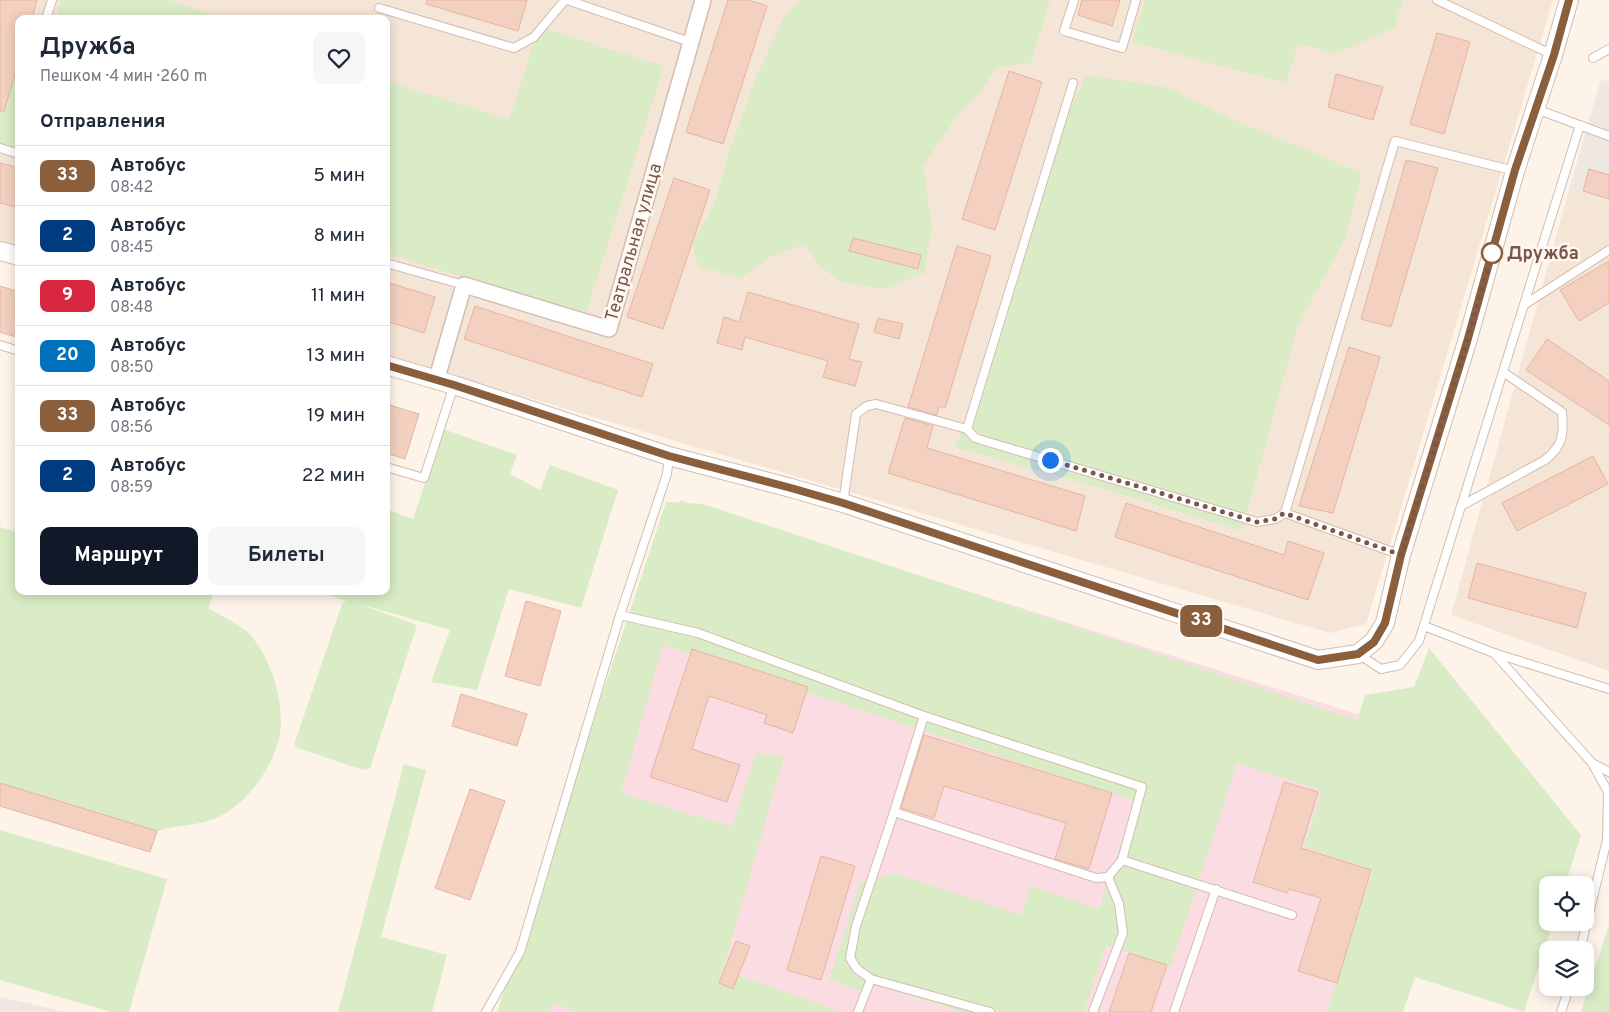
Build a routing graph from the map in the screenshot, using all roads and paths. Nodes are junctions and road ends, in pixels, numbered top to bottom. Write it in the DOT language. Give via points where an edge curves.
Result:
graph roads {
  1 [pos="52,0"];
  2 [pos="566,0"];
  3 [pos="703,0"];
  4 [pos="1074,0"];
  5 [pos="1136,0"];
  6 [pos="1437,0"];
  7 [pos="1569,0"];
  8 [pos="379,8"];
  9 [pos="47,15"];
  10 [pos="690,42"];
  11 [pos="1609,49"];
  12 [pos="1554,55"];
  13 [pos="1594,58"];
  14 [pos="1073,83"];
  15 [pos="1536,109"];
  16 [pos="1580,125"];
  17 [pos="1609,136"];
  18 [pos="0,148"];
  19 [pos="15,153"];
  20 [pos="1515,170"];
  21 [pos="1609,250"];
  22 [pos="0,251"];
  23 [pos="15,255"];
  24 [pos="390,264"];
  25 [pos="464,285"];
  26 [pos="1524,305"];
  27 [pos="0,345"];
  28 [pos="15,350"];
  29 [pos="390,366"];
  30 [pos="1503,372"];
  31 [pos="436,380"];
  32 [pos="454,385"];
  33 [pos="967,429"];
  34 [pos="669,456"];
  35 [pos="390,468"];
  36 [pos="843,503"];
  37 [pos="1461,506"];
  38 [pos="1284,513"];
  39 [pos="1401,555"];
  40 [pos="620,616"];
  41 [pos="1424,626"];
  42 [pos="1494,653"];
  43 [pos="1358,654"];
  44 [pos="1609,689"];
  45 [pos="924,716"];
  46 [pos="1592,763"];
  47 [pos="1609,772"];
  48 [pos="894,812"];
  49 [pos="1122,860"];
  50 [pos="1108,877"];
  51 [pos="1216,890"];
  52 [pos="1292,916"];
  53 [pos="1582,941"];
  54 [pos="872,978"];
  55 [pos="1567,996"];
  56 [pos="486,1012"];
  57 [pos="858,1012"];
  58 [pos="990,1012"];
  59 [pos="1093,1012"];
  60 [pos="1174,1012"];
  61 [pos="1562,1012"];
  1 -- 9 [label="lane"];
  2 -- 8 [label="lane" via="534,37 514,48"];
  2 -- 10 [label="lane"];
  3 -- 10 [label="street, Театральная улица"];
  4 -- 5 [label="lane" via="1064,31 1122,48"];
  6 -- 12 [label="lane"];
  7 -- 12 [label="street"];
  10 -- 25 [label="street, Театральная улица" via="608,329"];
  11 -- 13 [label="lane"];
  12 -- 15 [label="street"];
  14 -- 33 [label="lane"];
  15 -- 16 [label="lane"];
  15 -- 20 [label="street"];
  16 -- 17 [label="lane"];
  16 -- 26 [label="lane"];
  18 -- 19 [label="lane"];
  20 -- 38 [label="lane" via="1395,141"];
  20 -- 39 [label="street" via="1467,342"];
  21 -- 26 [label="lane"];
  22 -- 23 [label="street"];
  24 -- 25 [label="lane"];
  25 -- 31 [label="street"];
  26 -- 30 [label="lane"];
  27 -- 28 [label="lane"];
  29 -- 31 [label="street"];
  30 -- 37 [label="lane"];
  30 -- 37 [label="lane" via="1562,412 1563,428 1557,451"];
  31 -- 32 [label="street"];
  32 -- 34 [label="street"];
  32 -- 35 [label="lane" via="424,478"];
  33 -- 36 [label="lane" via="876,404 867,406 856,414"];
  33 -- 38 [label="lane" via="975,438 1257,522 1275,519"];
  34 -- 36 [label="street"];
  34 -- 40 [label="lane" via="667,474"];
  36 -- 43 [label="street" via="1318,660"];
  37 -- 41 [label="lane"];
  38 -- 39 [label="lane"];
  39 -- 43 [label="street" via="1385,623 1374,642"];
  40 -- 45 [label="lane" via="698,633"];
  40 -- 56 [label="lane" via="520,952"];
  41 -- 42 [label="lane"];
  41 -- 43 [label="lane" via="1419,641 1400,665 1381,670"];
  42 -- 44 [label="lane"];
  42 -- 46 [label="lane"];
  45 -- 48 [label="lane"];
  45 -- 49 [label="lane" via="1142,787"];
  46 -- 47 [label="lane"];
  46 -- 53 [label="lane" via="1608,792 1607,840"];
  48 -- 50 [label="lane" via="1096,878"];
  48 -- 54 [label="lane" via="856,926 850,958 857,969"];
  49 -- 50 [label="lane"];
  49 -- 51 [label="lane"];
  50 -- 59 [label="lane" via="1119,904 1123,933"];
  51 -- 52 [label="lane"];
  51 -- 60 [label="lane"];
  54 -- 57 [label="lane"];
  54 -- 58 [label="lane"];
  55 -- 61 [label="lane"];
}
